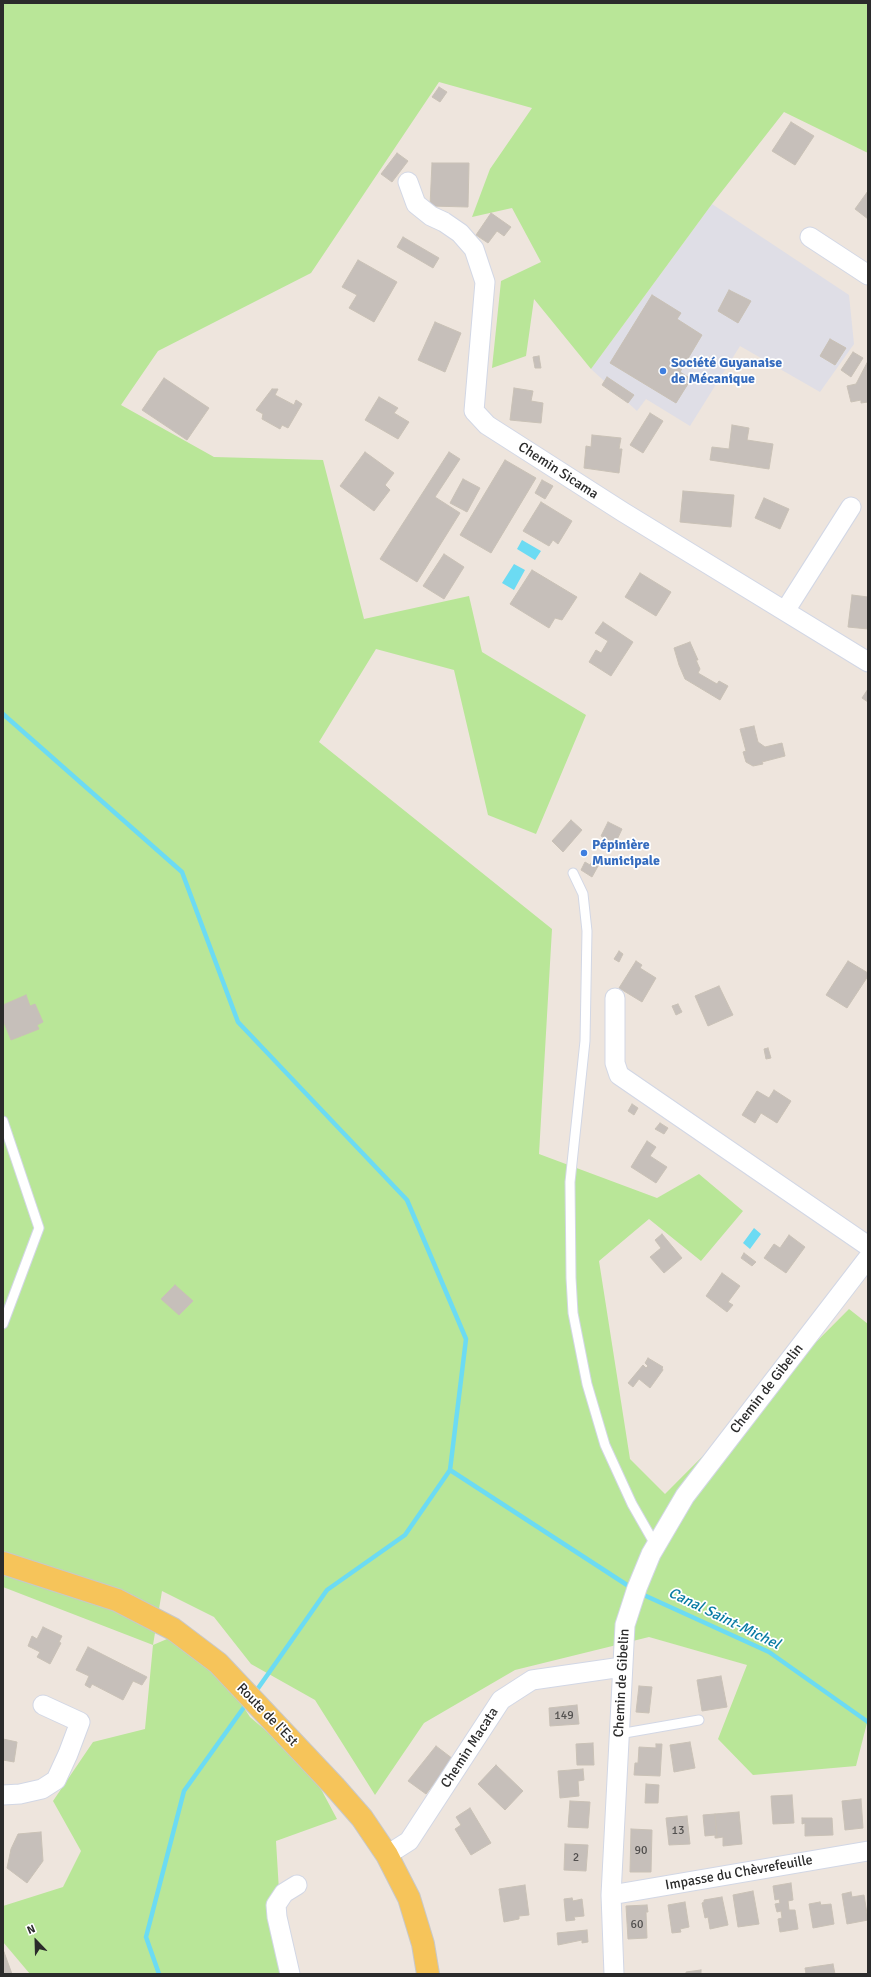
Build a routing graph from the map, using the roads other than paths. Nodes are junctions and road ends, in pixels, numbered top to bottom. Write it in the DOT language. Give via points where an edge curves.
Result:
graph roads {
  1 [pos="408,182"];
  2 [pos="810,237"];
  3 [pos="868,275"];
  4 [pos="851,507"];
  5 [pos="785,612"];
  6 [pos="868,662"];
  7 [pos="573,873"];
  8 [pos="614,998"];
  9 [pos="3,1121"];
  10 [pos="868,1246"];
  11 [pos="868,1258"];
  12 [pos="3,1324"];
  13 [pos="656,1547"];
  14 [pos="3,1563"];
  15 [pos="622,1667"];
  16 [pos="43,1705"];
  17 [pos="699,1720"];
  18 [pos="619,1734"];
  19 [pos="3,1795"];
  20 [pos="868,1851"];
  21 [pos="387,1855"];
  22 [pos="297,1885"];
  23 [pos="611,1895"];
  24 [pos="616,1972"];
  25 [pos="290,1974"];
  26 [pos="428,1974"];
  1 -- 5 [label="street, Chemin Sicama" via="416,204 460,233 474,249 485,282 474,411 487,425"];
  2 -- 3 [label="street"];
  4 -- 5 [label="street"];
  5 -- 6 [label="street, Chemin Sicama"];
  7 -- 13 [label="lane" via="583,894 587,931 585,1041 570,1182 573,1313 587,1384 606,1445 632,1504"];
  8 -- 10 [label="street" via="615,1063 619,1075"];
  9 -- 12 [label="lane" via="39,1228"];
  11 -- 13 [label="street, Chemin de Gibelin" via="685,1496"];
  13 -- 15 [label="street, Chemin de Gibelin" via="637,1588 625,1624"];
  14 -- 21 [label="main road, Route de l'Est" via="117,1600 173,1629 218,1663 362,1818"];
  15 -- 18 [label="street, Chemin de Gibelin"];
  15 -- 21 [label="street, Chemin Macata" via="532,1680 501,1700 409,1842"];
  16 -- 19 [label="street" via="80,1722 68,1754 56,1780 42,1789"];
  17 -- 18 [label="lane"];
  18 -- 23 [label="street, Chemin de Gibelin"];
  20 -- 23 [label="street, Impasse du Chèvrefeuille"];
  21 -- 26 [label="main road, Route de l'Est" via="409,1898 423,1944"];
  22 -- 25 [label="street" via="284,1893 276,1905"];
  23 -- 24 [label="street, Chemin de Gibelin"];
}
